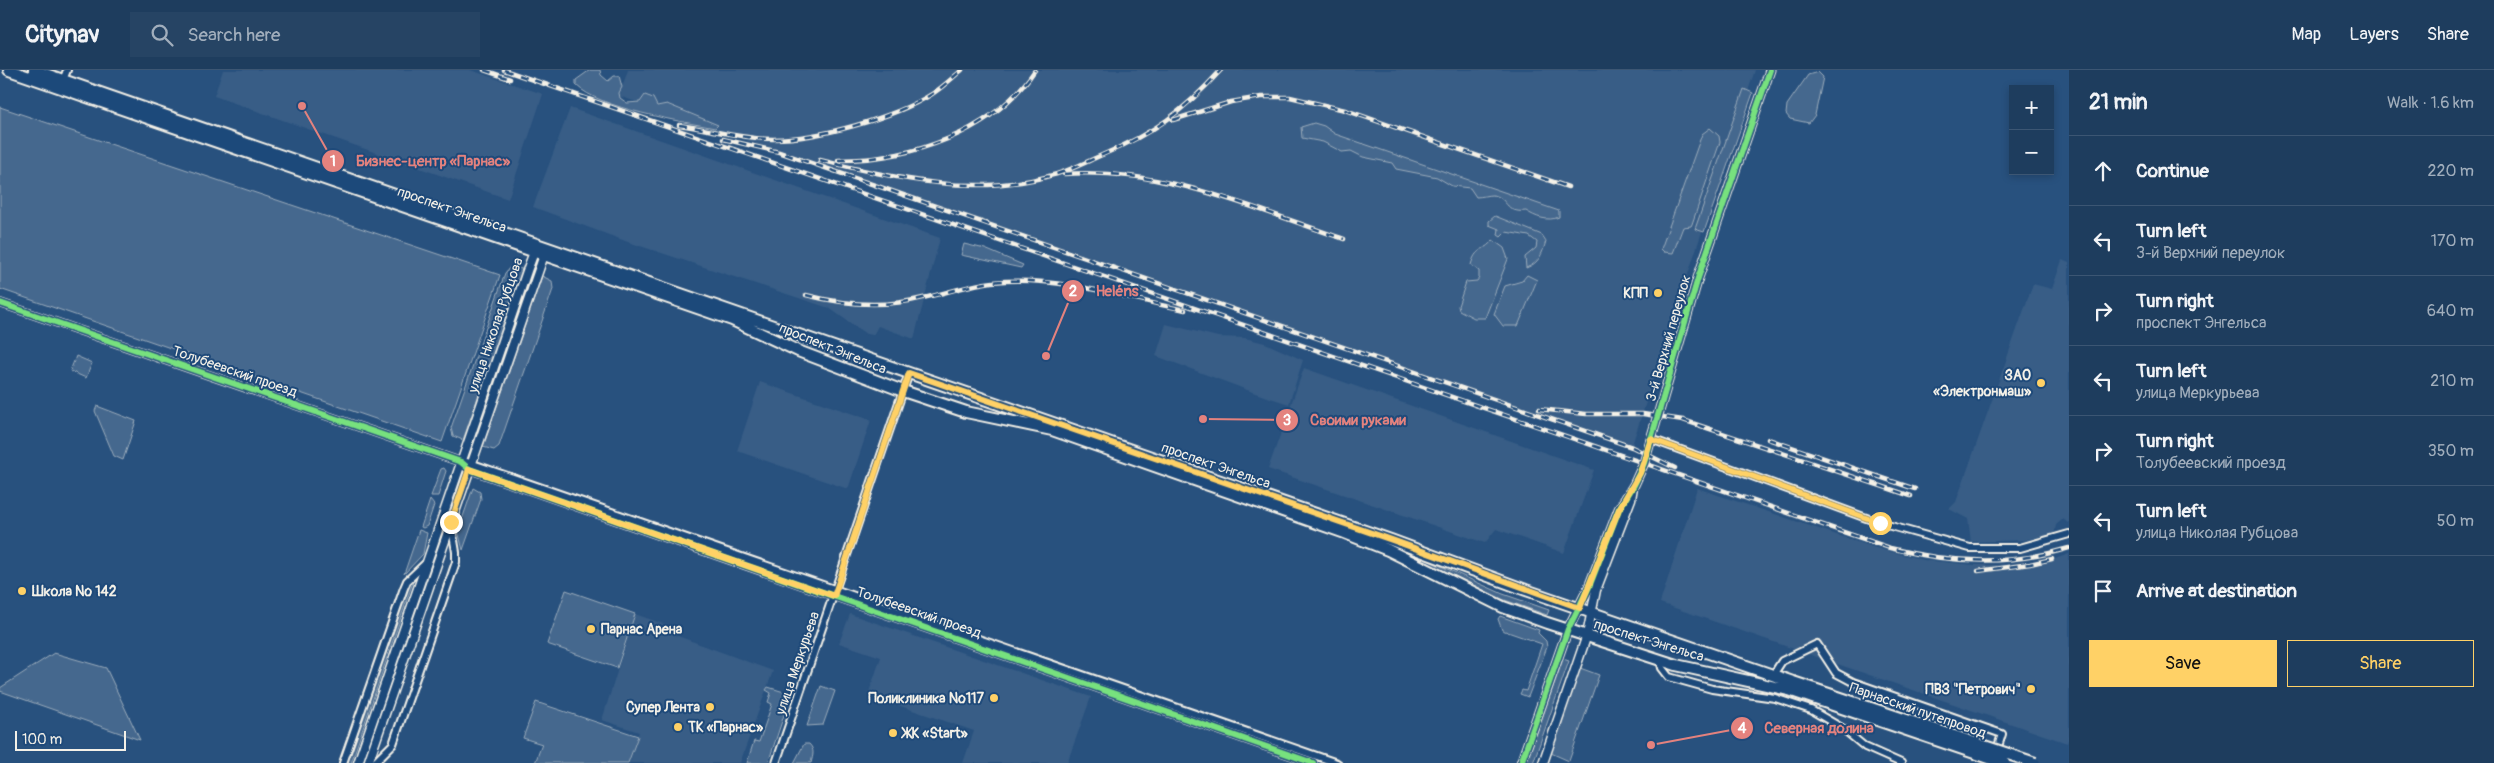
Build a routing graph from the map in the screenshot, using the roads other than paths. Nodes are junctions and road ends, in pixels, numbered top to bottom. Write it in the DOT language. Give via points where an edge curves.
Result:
graph roads {
  1 [pos="9,70"];
  2 [pos="34,70"];
  3 [pos="1770,70"];
  4 [pos="63,79"];
  5 [pos="540,251"];
  6 [pos="0,303"];
  7 [pos="909,373"];
  8 [pos="903,391"];
  9 [pos="1651,439"];
  10 [pos="461,462"];
  11 [pos="470,466"];
  12 [pos="1634,486"];
  13 [pos="451,522"];
  14 [pos="2069,534"];
  15 [pos="427,562"];
  16 [pos="835,592"];
  17 [pos="1580,608"];
  18 [pos="1590,612"];
  19 [pos="1568,629"];
  20 [pos="1587,635"];
  21 [pos="1660,660"];
  22 [pos="1773,675"];
  23 [pos="1791,686"];
  24 [pos="343,763"];
  25 [pos="358,763"];
  26 [pos="368,763"];
  27 [pos="374,763"];
  28 [pos="776,763"];
  29 [pos="1313,763"];
  30 [pos="1338,763"];
  31 [pos="1522,763"];
  32 [pos="1543,763"];
  33 [pos="1901,763"];
  34 [pos="1993,763"];
  35 [pos="2004,763"];
  36 [pos="2035,763"];
  1 -- 4 [label="main road, проспект Энгельса"];
  2 -- 4 [label="main road, проспект Энгельса"];
  3 -- 9 [label="street, 3-й Верхний переулок" via="1698,278"];
  4 -- 5 [label="main road, проспект Энгельса"];
  5 -- 7 [label="main road, проспект Энгельса"];
  5 -- 8 [label="main road, проспект Энгельса" via="732,320 798,351"];
  5 -- 10 [label="street, улица Николая Рубцова"];
  5 -- 11 [label="street, улица Николая Рубцова"];
  6 -- 10 [label="street, Толубеевский проезд"];
  7 -- 8 [label="street, улица Меркурьева"];
  7 -- 17 [label="main road, проспект Энгельса"];
  8 -- 16 [label="street, улица Меркурьева"];
  8 -- 19 [label="main road, проспект Энгельса" via="966,412 1052,430 1345,533 1388,550 1503,607"];
  9 -- 12 [label="street, 3-й Верхний переулок"];
  9 -- 14 [label="street" via="1880,523 1970,548 2020,548"];
  10 -- 11 [label="street, Толубеевский проезд"];
  10 -- 15 [label="street, улица Николая Рубцова"];
  11 -- 13 [label="street, улица Николая Рубцова"];
  11 -- 16 [label="street, Толубеевский проезд"];
  12 -- 17 [label="street, 3-й Верхний переулок" via="1619,509"];
  12 -- 18 [label="street, 3-й Верхний переулок"];
  13 -- 26 [label="street, улица Николая Рубцова"];
  13 -- 27 [label="street" via="456,562 393,744"];
  15 -- 24 [label="street" via="404,588"];
  15 -- 25 [label="street, улица Николая Рубцова"];
  16 -- 28 [label="street, улица Меркурьева"];
  16 -- 29 [label="street, Толубеевский проезд"];
  16 -- 30 [label="street, Толубеевский проезд"];
  17 -- 18 [label="main road, проспект Энгельса"];
  17 -- 19 [label="street, 3-й Верхний переулок"];
  18 -- 20 [label="street, 3-й Верхний переулок"];
  18 -- 22 [label="main road, проспект Энгельса"];
  19 -- 20 [label="main road, проспект Энгельса"];
  19 -- 31 [label="street, 3-й Верхний переулок"];
  20 -- 21 [label="main road, проспект Энгельса"];
  20 -- 32 [label="street, 3-й Верхний переулок"];
  21 -- 23 [label="main road, проспект Энгельса"];
  21 -- 33 [label="street" via="1669,677 1712,688 1776,698 1812,710 1842,728 1864,747"];
  22 -- 23 [label="main road, проспект Энгельса"];
  22 -- 34 [label="street" via="1782,661 1817,644 1836,673 1853,682 2002,734"];
  23 -- 35 [label="main road, Парнасский путепровод, bridge"];
  23 -- 36 [label="main road, Парнасский путепровод, bridge"];
}
